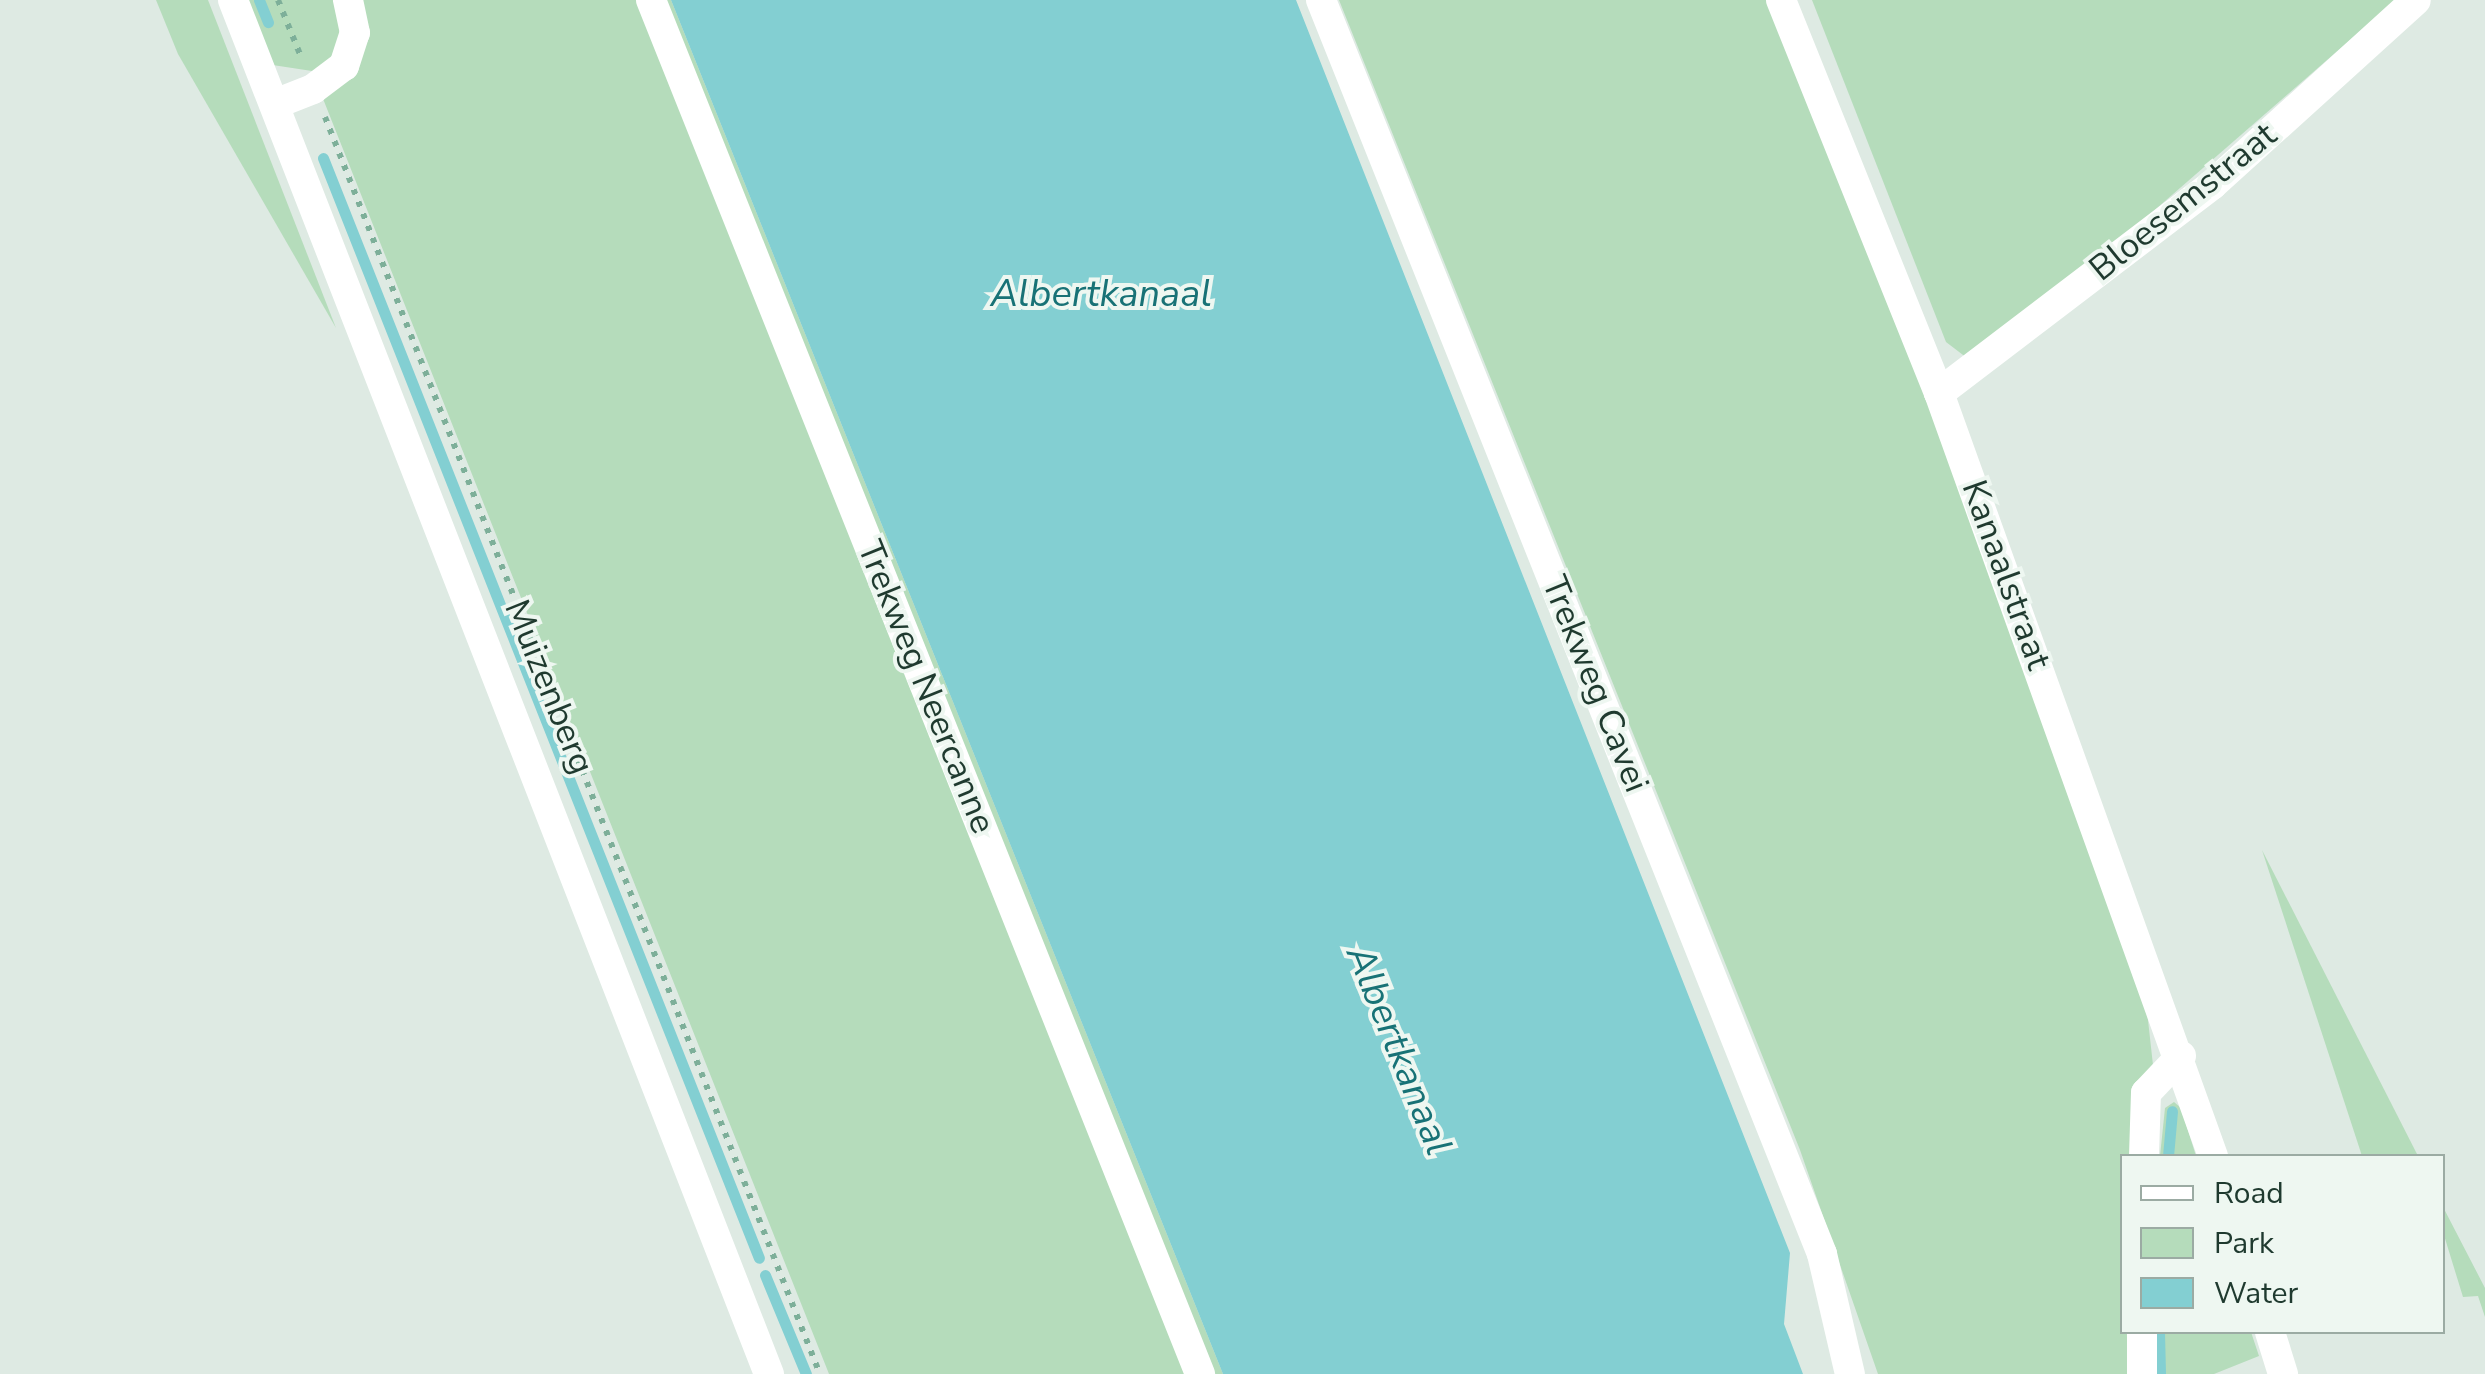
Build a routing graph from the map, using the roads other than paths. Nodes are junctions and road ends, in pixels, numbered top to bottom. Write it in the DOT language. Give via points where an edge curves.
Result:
graph roads {
  1 [pos="234,0"];
  2 [pos="348,0"];
  3 [pos="652,0"];
  4 [pos="1321,0"];
  5 [pos="1781,0"];
  6 [pos="2416,0"];
  7 [pos="275,104"];
  8 [pos="1939,392"];
  9 [pos="2181,1056"];
  10 [pos="2144,1154"];
  11 [pos="2213,1154"];
  12 [pos="2142,1334"];
  13 [pos="2271,1334"];
  14 [pos="768,1374"];
  15 [pos="1200,1374"];
  16 [pos="1850,1374"];
  17 [pos="2142,1374"];
  18 [pos="2283,1374"];
  1 -- 7 [label="street, Muizenberg"];
  2 -- 7 [label="street" via="355,33 344,66 314,89"];
  3 -- 15 [label="street, Trekweg Neercanne"];
  4 -- 16 [label="street, Trekweg Cavei" via="1822,1254"];
  5 -- 8 [label="street, Kanaalstraat"];
  6 -- 8 [label="street, Bloesemstraat" via="2212,186"];
  7 -- 14 [label="street, Muizenberg"];
  8 -- 9 [label="street, Kanaalstraat"];
  9 -- 10 [label="street" via="2146,1093"];
  9 -- 11 [label="street, Kanaalstraat"];
  12 -- 17 [label="street"];
  13 -- 18 [label="street"];
}
